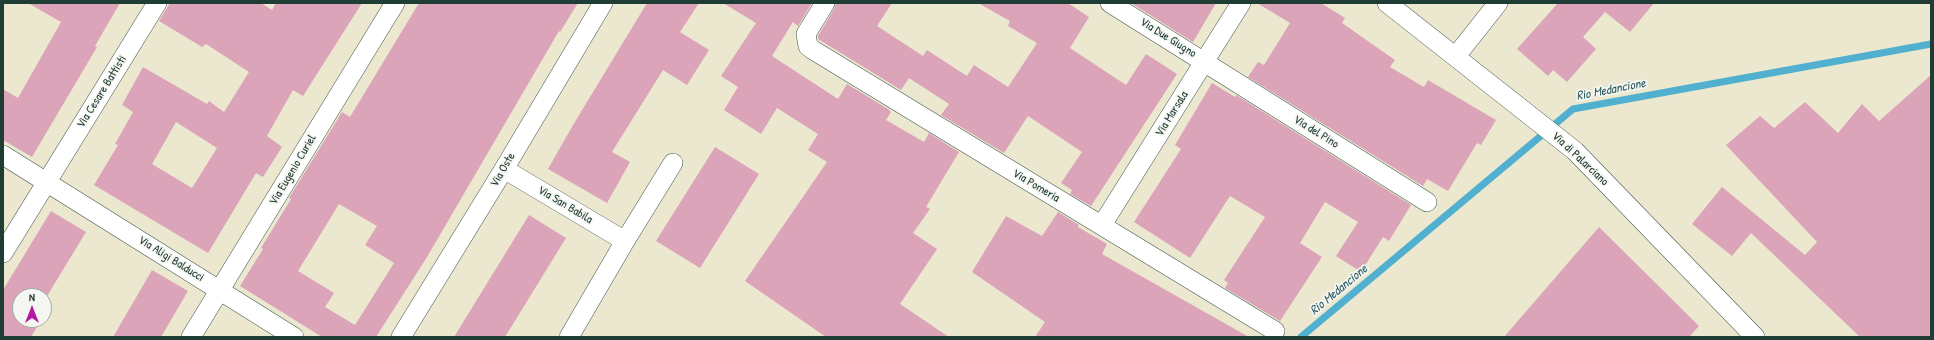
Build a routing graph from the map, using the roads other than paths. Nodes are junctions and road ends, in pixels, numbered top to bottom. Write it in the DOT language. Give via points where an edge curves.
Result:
graph roads {
  1 [pos="156,3"];
  2 [pos="396,3"];
  3 [pos="603,3"];
  4 [pos="825,3"];
  5 [pos="1110,3"];
  6 [pos="1241,3"];
  7 [pos="1387,3"];
  8 [pos="1498,3"];
  9 [pos="1456,56"];
  10 [pos="1205,61"];
  11 [pos="3,155"];
  12 [pos="673,163"];
  13 [pos="504,169"];
  14 [pos="47,182"];
  15 [pos="1427,202"];
  16 [pos="1102,225"];
  17 [pos="625,241"];
  18 [pos="3,253"];
  19 [pos="220,289"];
  20 [pos="1275,331"];
  21 [pos="190,337"];
  22 [pos="294,337"];
  23 [pos="401,337"];
  24 [pos="568,337"];
  25 [pos="1755,337"];
  1 -- 14 [label="street, Via Cesare Battisti"];
  2 -- 19 [label="street, Via Eugenio Curiel"];
  3 -- 13 [label="street, Via Oste"];
  4 -- 16 [label="street, Via Pomeria" via="806,34 808,46"];
  5 -- 10 [label="street, Via Due Giugno"];
  6 -- 10 [label="street, Via Marsala"];
  7 -- 9 [label="street, Via di Palarciano"];
  8 -- 9 [label="street"];
  9 -- 25 [label="street, Via di Palarciano" via="1575,151"];
  10 -- 15 [label="street, Via del Pino"];
  10 -- 16 [label="street, Via Marsala"];
  11 -- 14 [label="street, Via Aligi Balducci"];
  12 -- 17 [label="street"];
  13 -- 17 [label="street, Via San Babila"];
  13 -- 23 [label="street, Via Oste"];
  14 -- 18 [label="street, Via Cesare Battisti"];
  14 -- 19 [label="street, Via Aligi Balducci"];
  16 -- 20 [label="street, Via Pomeria"];
  17 -- 24 [label="street"];
  19 -- 21 [label="street, Via Eugenio Curiel"];
  19 -- 22 [label="street, Via Aligi Balducci"];
}
